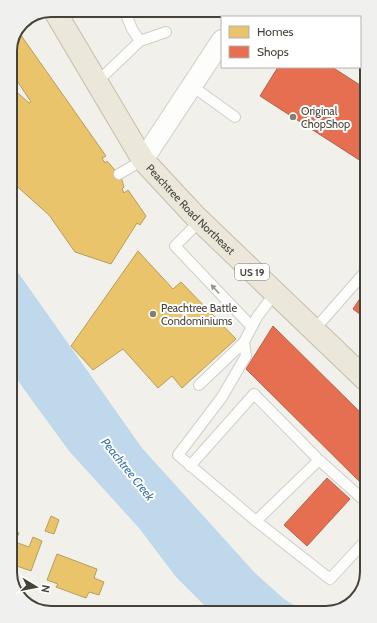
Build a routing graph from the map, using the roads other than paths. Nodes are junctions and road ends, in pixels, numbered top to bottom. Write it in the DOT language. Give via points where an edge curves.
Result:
graph roads {
  1 [pos="58,17"];
  2 [pos="127,17"];
  3 [pos="166,32"];
  4 [pos="140,41"];
  5 [pos="221,42"];
  6 [pos="96,82"];
  7 [pos="192,86"];
  8 [pos="235,117"];
  9 [pos="143,160"];
  10 [pos="119,174"];
  11 [pos="200,221"];
  12 [pos="360,278"];
  13 [pos="274,293"];
  14 [pos="252,327"];
  15 [pos="314,330"];
  16 [pos="244,342"];
  17 [pos="360,374"];
  18 [pos="199,385"];
  19 [pos="319,460"];
  20 [pos="190,466"];
  21 [pos="360,497"];
  22 [pos="256,521"];
  23 [pos="360,547"];
  1 -- 6 [label="highway, Peachtree Road Northeast / US 19"];
  2 -- 4 [label="lane"];
  3 -- 4 [label="lane"];
  4 -- 6 [label="lane"];
  5 -- 7 [label="street"];
  6 -- 9 [label="highway, Peachtree Road Northeast / US 19"];
  7 -- 8 [label="lane"];
  7 -- 9 [label="street"];
  9 -- 10 [label="lane"];
  9 -- 11 [label="highway, Peachtree Road Northeast / US 19"];
  11 -- 13 [label="highway, Peachtree Road Northeast / US 19"];
  14 -- 11 [label="lane, one-way" via="175,246"];
  12 -- 15 [label="lane"];
  13 -- 14 [label="lane"];
  13 -- 15 [label="highway, Peachtree Road Northeast / US 19"];
  14 -- 16 [label="lane"];
  15 -- 17 [label="highway, Peachtree Road Northeast / US 19"];
  16 -- 18 [label="lane"];
  16 -- 20 [label="lane" via="246,356 222,397 178,455"];
  19 -- 20 [label="lane" via="254,394"];
  19 -- 21 [label="lane"];
  19 -- 22 [label="lane"];
  20 -- 22 [label="lane"];
  22 -- 23 [label="lane" via="330,579"];
}
